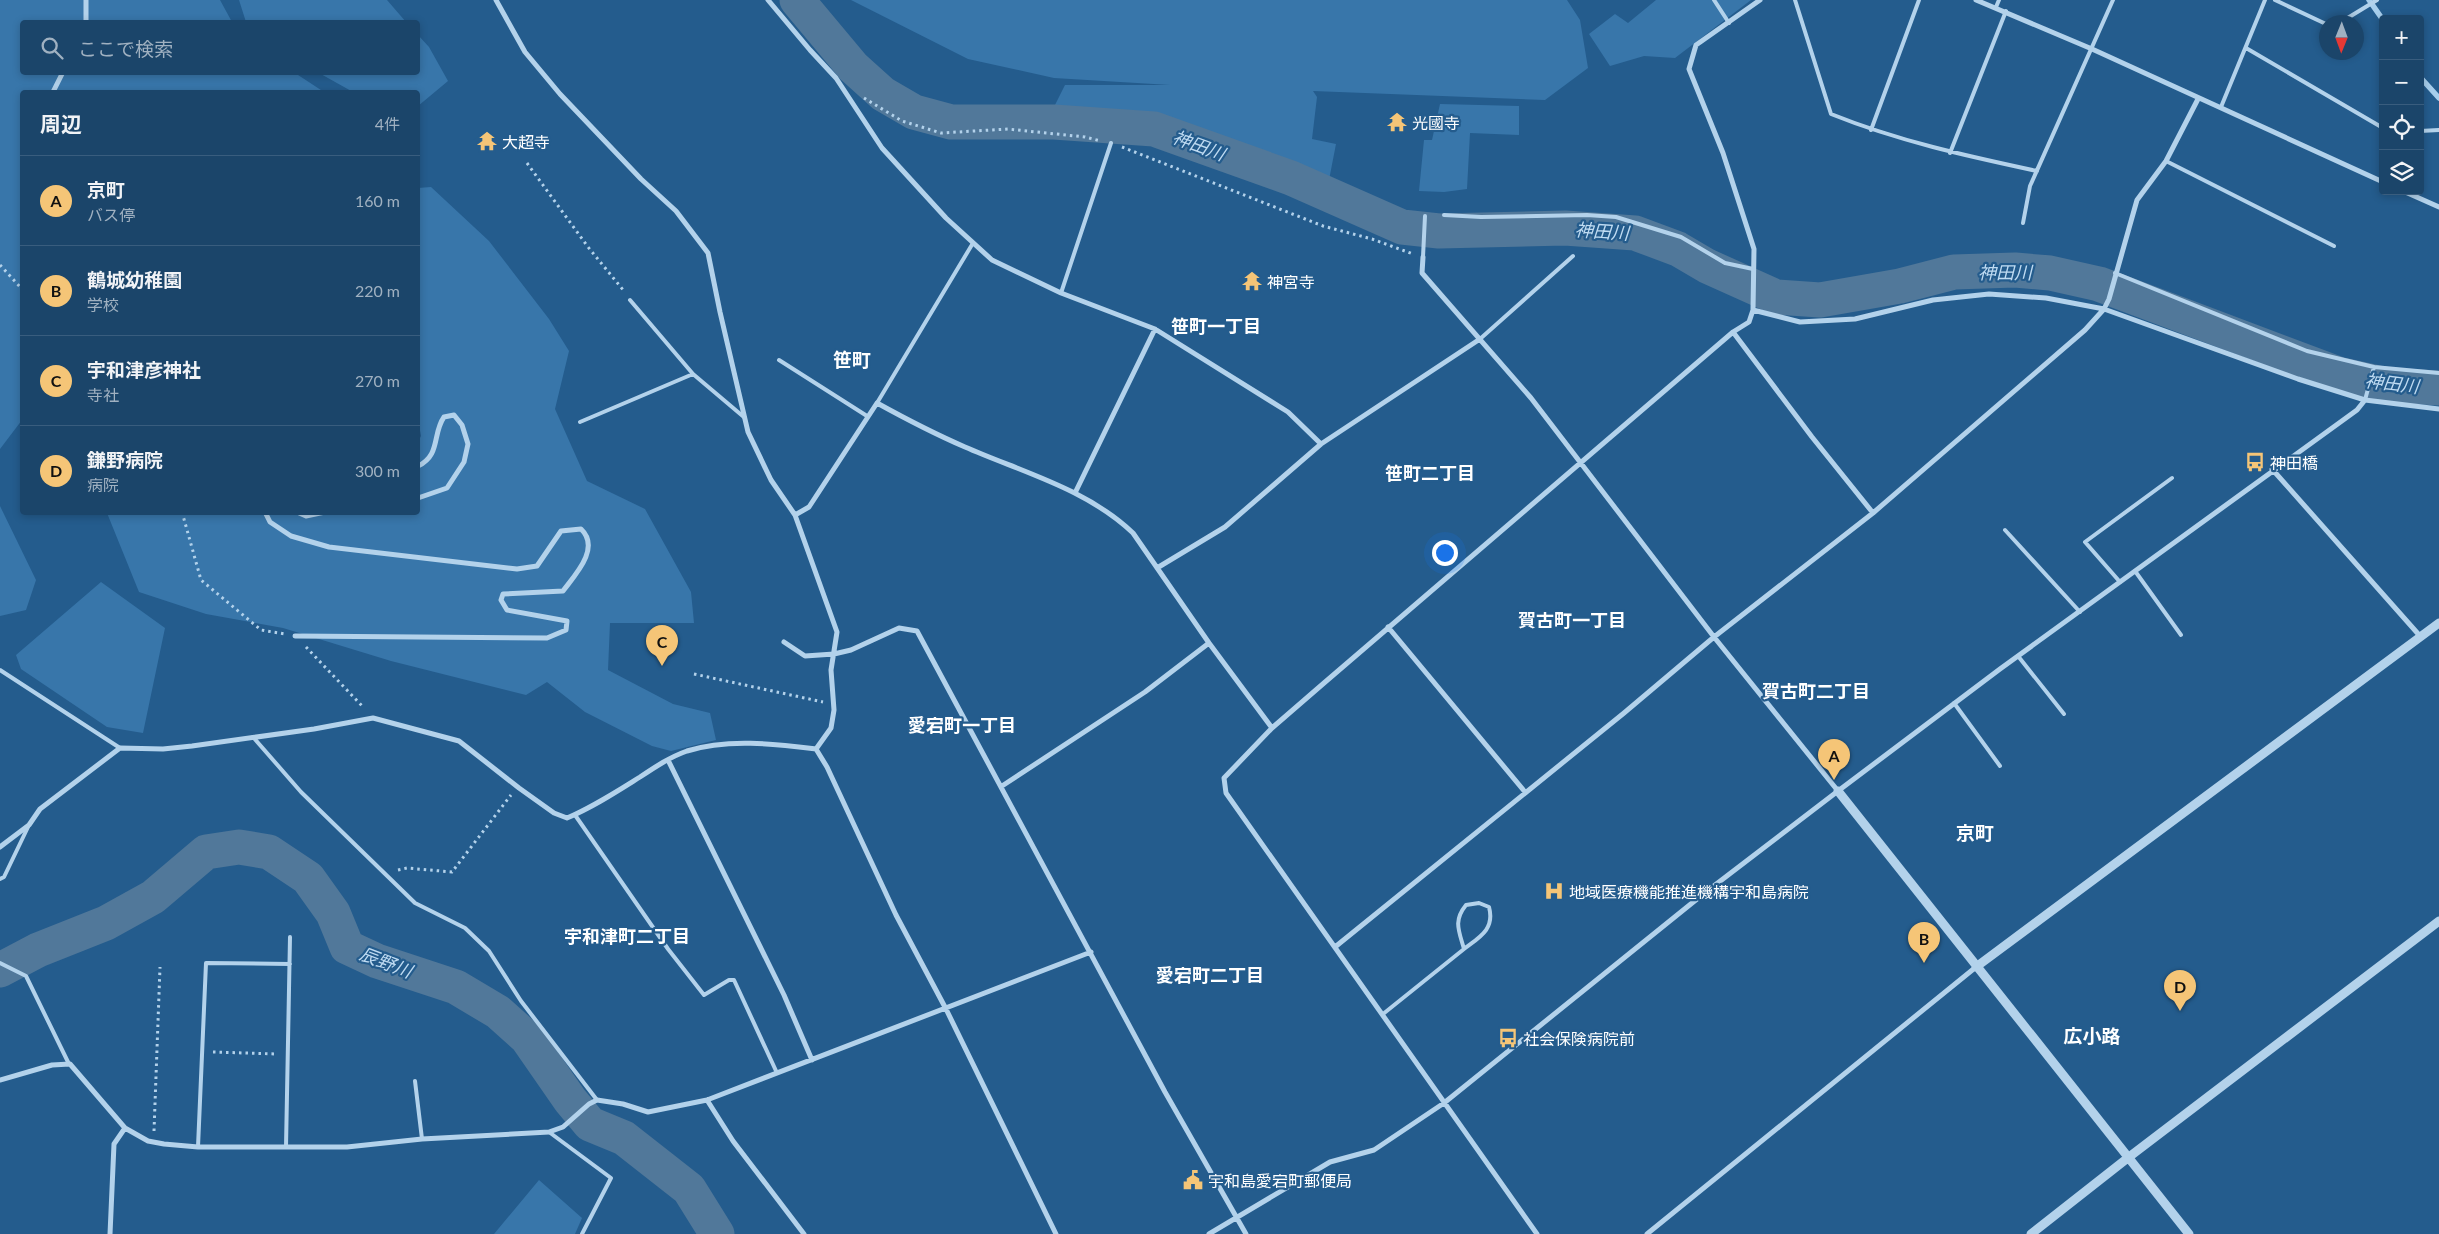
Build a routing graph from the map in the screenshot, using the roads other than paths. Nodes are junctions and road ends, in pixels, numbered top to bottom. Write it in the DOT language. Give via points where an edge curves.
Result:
graph roads {
  1 [pos="86,0"];
  2 [pos="496,0"];
  3 [pos="768,0"];
  4 [pos="1714,0"];
  5 [pos="1760,0"];
  6 [pos="1795,0"];
  7 [pos="1919,0"];
  8 [pos="1976,0"];
  9 [pos="1999,0"];
  10 [pos="2113,0"];
  11 [pos="2266,0"];
  12 [pos="2275,0"];
  13 [pos="2377,0"];
  14 [pos="1996,7"];
  15 [pos="2006,11"];
  16 [pos="2355,15"];
  17 [pos="86,20"];
  18 [pos="2319,21"];
  19 [pos="1729,23"];
  20 [pos="2246,48"];
  21 [pos="2092,49"];
  22 [pos="61,75"];
  23 [pos="54,90"];
  24 [pos="2198,99"];
  25 [pos="2221,107"];
  26 [pos="2379,126"];
  27 [pos="1871,130"];
  28 [pos="2439,130"];
  29 [pos="2424,131"];
  30 [pos="1111,143"];
  31 [pos="1950,153"];
  32 [pos="2166,161"];
  33 [pos="2037,171"];
  34 [pos="2379,180"];
  35 [pos="2411,195"];
  36 [pos="2439,207"];
  37 [pos="1444,214"];
  38 [pos="1425,216"];
  39 [pos="2023,223"];
  40 [pos="973,243"];
  41 [pos="2334,246"];
  42 [pos="1573,256"];
  43 [pos="1423,257"];
  44 [pos="1753,269"];
  45 [pos="2116,273"];
  46 [pos="1061,293"];
  47 [pos="630,300"];
  48 [pos="2104,309"];
  49 [pos="1753,310"];
  50 [pos="1155,328"];
  51 [pos="1733,332"];
  52 [pos="1480,339"];
  53 [pos="779,360"];
  54 [pos="2373,369"];
  55 [pos="2439,373"];
  56 [pos="693,374"];
  57 [pos="2366,397"];
  58 [pos="877,403"];
  59 [pos="2439,409"];
  60 [pos="867,416"];
  61 [pos="746,418"];
  62 [pos="580,422"];
  63 [pos="1321,444"];
  64 [pos="1581,462"];
  65 [pos="420,465"];
  66 [pos="2272,469"];
  67 [pos="2172,478"];
  68 [pos="1075,493"];
  69 [pos="420,497"];
  70 [pos="1873,513"];
  71 [pos="266,515"];
  72 [pos="795,515"];
  73 [pos="2005,530"];
  74 [pos="1157,568"];
  75 [pos="2135,571"];
  76 [pos="2120,582"];
  77 [pos="2080,612"];
  78 [pos="2439,622"];
  79 [pos="1388,627"];
  80 [pos="2181,635"];
  81 [pos="295,636"];
  82 [pos="2420,636"];
  83 [pos="1714,637"];
  84 [pos="784,642"];
  85 [pos="1209,643"];
  86 [pos="834,654"];
  87 [pos="2018,656"];
  88 [pos="0,670"];
  89 [pos="1954,703"];
  90 [pos="2064,714"];
  91 [pos="1272,728"];
  92 [pos="253,737"];
  93 [pos="120,748"];
  94 [pos="816,749"];
  95 [pos="668,760"];
  96 [pos="2000,766"];
  97 [pos="1002,786"];
  98 [pos="1838,790"];
  99 [pos="1526,792"];
  100 [pos="576,815"];
  101 [pos="29,825"];
  102 [pos="0,847"];
  103 [pos="0,879"];
  104 [pos="2439,921"];
  105 [pos="290,937"];
  106 [pos="1335,947"];
  107 [pos="1464,949"];
  108 [pos="1091,952"];
  109 [pos="1,963"];
  110 [pos="290,964"];
  111 [pos="1976,967"];
  112 [pos="946,1009"];
  113 [pos="1383,1014"];
  114 [pos="812,1060"];
  115 [pos="70,1064"];
  116 [pos="777,1073"];
  117 [pos="0,1080"];
  118 [pos="414,1081"];
  119 [pos="597,1100"];
  120 [pos="707,1100"];
  121 [pos="1444,1103"];
  122 [pos="125,1128"];
  123 [pos="549,1132"];
  124 [pos="422,1139"];
  125 [pos="198,1147"];
  126 [pos="286,1147"];
  127 [pos="2129,1157"];
  128 [pos="1237,1218"];
  129 [pos="110,1234"];
  130 [pos="582,1234"];
  131 [pos="804,1234"];
  132 [pos="1056,1234"];
  133 [pos="1209,1234"];
  134 [pos="1246,1234"];
  135 [pos="1537,1234"];
  136 [pos="1647,1234"];
  137 [pos="2031,1234"];
  138 [pos="2189,1234"];
  1 -- 17 [label="street"];
  2 -- 61 [label="street" via="525,52 560,94 676,211 708,253"];
  3 -- 40 [label="street" via="836,78 882,148"];
  4 -- 19 [label="lane"];
  5 -- 19 [label="street"];
  6 -- 27 [label="lane" via="1831,114"];
  7 -- 27 [label="lane"];
  8 -- 14 [label="street"];
  9 -- 14 [label="lane"];
  10 -- 21 [label="lane"];
  11 -- 20 [label="lane"];
  12 -- 18 [label="lane"];
  13 -- 16 [label="lane"];
  14 -- 15 [label="street"];
  15 -- 21 [label="street"];
  15 -- 31 [label="lane"];
  19 -- 44 [label="street" via="1696,45 1689,69 1723,153 1754,249"];
  20 -- 25 [label="lane"];
  20 -- 26 [label="lane"];
  21 -- 24 [label="street"];
  21 -- 33 [label="lane"];
  22 -- 23 [label="street"];
  24 -- 25 [label="street"];
  24 -- 32 [label="street"];
  25 -- 34 [label="street"];
  27 -- 31 [label="lane"];
  28 -- 29 [label="lane"];
  30 -- 46 [label="lane"];
  31 -- 33 [label="lane"];
  32 -- 41 [label="lane"];
  32 -- 45 [label="street" via="2138,200"];
  33 -- 39 [label="lane" via="2030,186"];
  35 -- 36 [label="street"];
  37 -- 44 [label="lane" via="1616,217 1681,237 1726,263"];
  38 -- 43 [label="lane"];
  40 -- 46 [label="street" via="992,260"];
  40 -- 58 [label="lane"];
  42 -- 52 [label="lane"];
  43 -- 52 [label="street" via="1422,273"];
  44 -- 49 [label="street"];
  45 -- 48 [label="street"];
  45 -- 54 [label="lane" via="2306,351"];
  46 -- 50 [label="street"];
  47 -- 56 [label="lane"];
  48 -- 49 [label="street" via="2046,298 1989,294 1933,300 1855,319 1800,322"];
  48 -- 57 [label="street" via="2298,379"];
  48 -- 70 [label="street" via="2085,330"];
  49 -- 51 [label="street" via="1749,322"];
  50 -- 63 [label="street" via="1288,412"];
  50 -- 68 [label="street"];
  51 -- 64 [label="street"];
  51 -- 70 [label="street"];
  52 -- 63 [label="street"];
  52 -- 64 [label="street"];
  53 -- 60 [label="lane"];
  54 -- 55 [label="lane"];
  54 -- 57 [label="lane"];
  56 -- 61 [label="lane"];
  56 -- 62 [label="lane"];
  57 -- 59 [label="street"];
  57 -- 66 [label="street" via="2357,410"];
  58 -- 60 [label="street"];
  58 -- 68 [label="street" via="964,447"];
  60 -- 72 [label="street" via="808,507"];
  61 -- 72 [label="street" via="748,432 771,480"];
  63 -- 74 [label="street" via="1225,527"];
  64 -- 79 [label="street"];
  64 -- 83 [label="street"];
  65 -- 69 [label="street" via="426,462 437,444 438,426 444,417 454,415 462,425 468,444 464,462 447,488"];
  66 -- 75 [label="street"];
  66 -- 82 [label="street"];
  67 -- 76 [label="lane" via="2085,542"];
  68 -- 74 [label="street" via="1119,519"];
  70 -- 83 [label="street"];
  71 -- 81 [label="street" via="270,522 291,536 329,547 517,569 537,566 561,531 581,529 590,545 580,568 563,591 504,594 501,600 508,610 567,621 566,630 547,638"];
  72 -- 86 [label="street" via="837,632"];
  73 -- 77 [label="lane"];
  74 -- 85 [label="street"];
  75 -- 76 [label="street"];
  75 -- 80 [label="lane"];
  76 -- 77 [label="street"];
  77 -- 87 [label="street"];
  78 -- 82 [label="street"];
  79 -- 91 [label="street"];
  79 -- 99 [label="street"];
  82 -- 111 [label="street"];
  83 -- 98 [label="street"];
  83 -- 99 [label="street"];
  84 -- 86 [label="street" via="805,656"];
  85 -- 91 [label="street"];
  85 -- 97 [label="street" via="1145,692"];
  86 -- 94 [label="street" via="831,728"];
  86 -- 97 [label="street" via="852,650 899,628 917,631"];
  87 -- 89 [label="street"];
  87 -- 90 [label="lane"];
  88 -- 93 [label="lane"];
  89 -- 96 [label="lane"];
  89 -- 98 [label="street"];
  91 -- 106 [label="street" via="1224,778 1226,793"];
  92 -- 93 [label="street" via="162,749"];
  92 -- 100 [label="street" via="373,718 459,740 554,813 567,818"];
  92 -- 119 [label="lane" via="301,792 415,903 464,928 489,951 521,1001"];
  93 -- 101 [label="street" via="40,809"];
  94 -- 95 [label="street" via="778,744 720,744 688,751"];
  94 -- 112 [label="street" via="896,915"];
  95 -- 100 [label="street"];
  95 -- 114 [label="street" via="784,995"];
  97 -- 108 [label="street"];
  98 -- 111 [label="street"];
  98 -- 121 [label="street"];
  99 -- 106 [label="street"];
  100 -- 116 [label="lane" via="668,949 704,995 734,980"];
  101 -- 102 [label="street"];
  101 -- 103 [label="lane" via="4,877"];
  104 -- 127 [label="street"];
  105 -- 110 [label="lane"];
  106 -- 113 [label="street"];
  107 -- 107 [label="lane" via="1458,914 1466,905 1479,903 1489,907 1491,924 1486,933"];
  107 -- 113 [label="lane"];
  108 -- 112 [label="street"];
  108 -- 128 [label="street"];
  109 -- 115 [label="lane" via="26,976"];
  110 -- 125 [label="lane" via="206,963"];
  110 -- 126 [label="lane"];
  111 -- 127 [label="street"];
  111 -- 136 [label="street"];
  112 -- 114 [label="street"];
  112 -- 132 [label="street"];
  113 -- 121 [label="street"];
  114 -- 116 [label="street"];
  115 -- 117 [label="street" via="52,1065"];
  115 -- 122 [label="street"];
  116 -- 120 [label="street"];
  118 -- 124 [label="lane"];
  119 -- 120 [label="street" via="648,1112"];
  119 -- 123 [label="street" via="563,1127"];
  120 -- 131 [label="street" via="733,1141"];
  121 -- 128 [label="street" via="1374,1150 1330,1162"];
  121 -- 135 [label="street"];
  122 -- 125 [label="street" via="154,1142"];
  122 -- 129 [label="street" via="114,1144"];
  123 -- 124 [label="street"];
  123 -- 130 [label="lane" via="611,1178"];
  124 -- 126 [label="street" via="347,1147"];
  125 -- 126 [label="street"];
  127 -- 137 [label="street"];
  127 -- 138 [label="street"];
  128 -- 133 [label="street"];
  128 -- 134 [label="street"];
}
